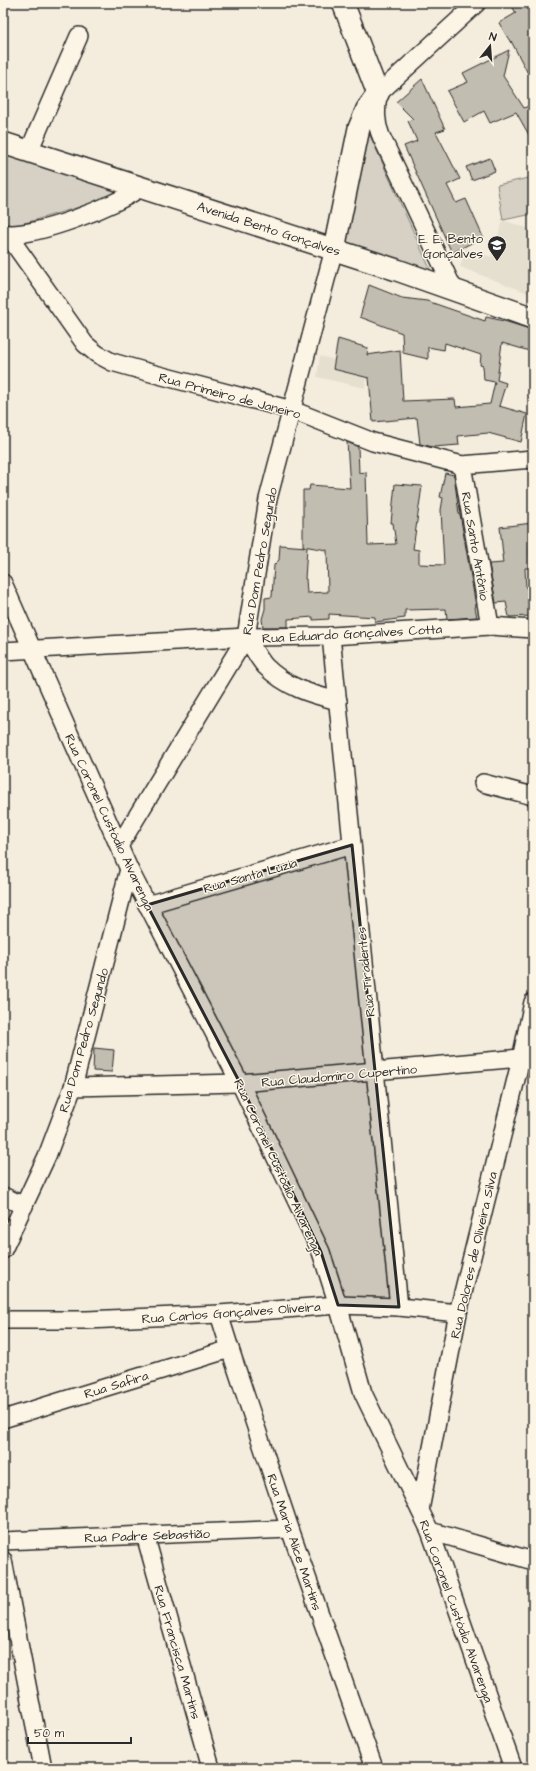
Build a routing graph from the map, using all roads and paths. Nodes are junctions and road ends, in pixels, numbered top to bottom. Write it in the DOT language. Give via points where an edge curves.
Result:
graph roads {
  1 [pos="343,3"];
  2 [pos="477,3"];
  3 [pos="79,36"];
  4 [pos="378,94"];
  5 [pos="3,143"];
  6 [pos="30,151"];
  7 [pos="141,188"];
  8 [pos="5,234"];
  9 [pos="334,249"];
  10 [pos="453,288"];
  11 [pos="533,318"];
  12 [pos="292,410"];
  13 [pos="533,459"];
  14 [pos="462,465"];
  15 [pos="3,583"];
  16 [pos="490,626"];
  17 [pos="533,629"];
  18 [pos="331,636"];
  19 [pos="246,637"];
  20 [pos="31,649"];
  21 [pos="3,651"];
  22 [pos="338,701"];
  23 [pos="483,783"];
  24 [pos="533,796"];
  25 [pos="352,845"];
  26 [pos="120,846"];
  27 [pos="129,869"];
  28 [pos="148,905"];
  29 [pos="533,1002"];
  30 [pos="527,1058"];
  31 [pos="375,1072"];
  32 [pos="240,1083"];
  33 [pos="73,1087"];
  34 [pos="3,1196"];
  35 [pos="24,1206"];
  36 [pos="3,1250"];
  37 [pos="338,1305"];
  38 [pos="399,1307"];
  39 [pos="458,1313"];
  40 [pos="219,1314"];
  41 [pos="3,1320"];
  42 [pos="230,1349"];
  43 [pos="3,1419"];
  44 [pos="420,1510"];
  45 [pos="290,1529"];
  46 [pos="430,1531"];
  47 [pos="145,1535"];
  48 [pos="3,1540"];
  49 [pos="3,1560"];
  50 [pos="533,1561"];
  51 [pos="43,1768"];
  52 [pos="210,1768"];
  53 [pos="374,1768"];
  54 [pos="513,1768"];
  1 -- 4 [label="main road"];
  2 -- 4 [label="street"];
  3 -- 6 [label="street"];
  4 -- 9 [label="main road" via="359,128"];
  4 -- 10 [label="street" via="377,126"];
  5 -- 6 [label="main road, Avenida Bento Gonçalves"];
  6 -- 7 [label="main road, Avenida Bento Gonçalves"];
  7 -- 8 [label="street" via="115,203 90,213 33,232"];
  7 -- 9 [label="main road, Avenida Bento Gonçalves"];
  8 -- 12 [label="street, Rua Primeiro de Janeiro" via="85,344 97,354 112,362"];
  9 -- 10 [label="main road, Avenida Bento Gonçalves"];
  9 -- 12 [label="street, Rua Dom Pedro Segundo"];
  10 -- 11 [label="main road, Avenida Bento Gonçalves"];
  12 -- 14 [label="street, Rua Primeiro de Janeiro" via="373,442"];
  12 -- 19 [label="street, Rua Dom Pedro Segundo" via="268,499"];
  13 -- 14 [label="street, Rua Primeiro de Janeiro"];
  14 -- 16 [label="street, Rua Santo Antônio"];
  15 -- 20 [label="street, Rua Coronel Custódio Alvarenga"];
  16 -- 17 [label="street, Rua Eduardo Gonçalves Cotta"];
  16 -- 18 [label="street, Rua Eduardo Gonçalves Cotta"];
  18 -- 19 [label="street, Rua Eduardo Gonçalves Cotta"];
  18 -- 22 [label="street, Rua Tiradentes"];
  19 -- 20 [label="street, Rua Eduardo Gonçalves Cotta"];
  19 -- 22 [label="street" via="264,665 282,680 305,692"];
  19 -- 26 [label="street, Rua Dom Pedro Segundo"];
  20 -- 21 [label="street, Rua Eduardo Gonçalves Cotta"];
  20 -- 26 [label="street, Rua Coronel Custódio Alvarenga"];
  22 -- 25 [label="street, Rua Tiradentes"];
  23 -- 24 [label="street"];
  25 -- 28 [label="street, Rua Santa Luzia"];
  25 -- 31 [label="street, Rua Tiradentes"];
  26 -- 27 [label="street, Rua Coronel Custódio Alvarenga"];
  27 -- 28 [label="street, Rua Coronel Custódio Alvarenga"];
  27 -- 33 [label="street, Rua Dom Pedro Segundo"];
  28 -- 32 [label="street, Rua Coronel Custódio Alvarenga"];
  29 -- 30 [label="street, Rua Dolores de Oliveira Silva"];
  30 -- 31 [label="street, Rua Claudomiro Cupertino"];
  30 -- 39 [label="street, Rua Dolores de Oliveira Silva"];
  31 -- 32 [label="street, Rua Claudomiro Cupertino"];
  31 -- 38 [label="street, Rua Tiradentes"];
  32 -- 33 [label="street, Rua Claudomiro Cupertino"];
  32 -- 37 [label="street, Rua Coronel Custódio Alvarenga" via="321,1252"];
  33 -- 35 [label="street, Rua Dom Pedro Segundo" via="47,1156"];
  34 -- 35 [label="street"];
  35 -- 36 [label="street, Rua Dom Pedro Segundo"];
  37 -- 38 [label="street, Rua Carlos Gonçalves Oliveira"];
  37 -- 40 [label="street, Rua Carlos Gonçalves Oliveira"];
  37 -- 44 [label="street, Rua Coronel Custódio Alvarenga" via="363,1392"];
  38 -- 39 [label="street, Rua Carlos Gonçalves Oliveira"];
  39 -- 44 [label="street, Rua Dolores de Oliveira Silva"];
  40 -- 41 [label="street, Rua Carlos Gonçalves Oliveira"];
  40 -- 42 [label="street, Rua Maria Alice Martins"];
  42 -- 43 [label="street, Rua Safira"];
  42 -- 45 [label="street, Rua Maria Alice Martins"];
  44 -- 46 [label="street, Rua Coronel Custódio Alvarenga"];
  45 -- 47 [label="street, Rua Padre Sebastião"];
  45 -- 53 [label="street, Rua Maria Alice Martins"];
  46 -- 50 [label="street"];
  46 -- 54 [label="street, Rua Coronel Custódio Alvarenga"];
  47 -- 48 [label="street, Rua Padre Sebastião"];
  47 -- 52 [label="street, Rua Francisca Martins"];
  49 -- 51 [label="street"];
}
